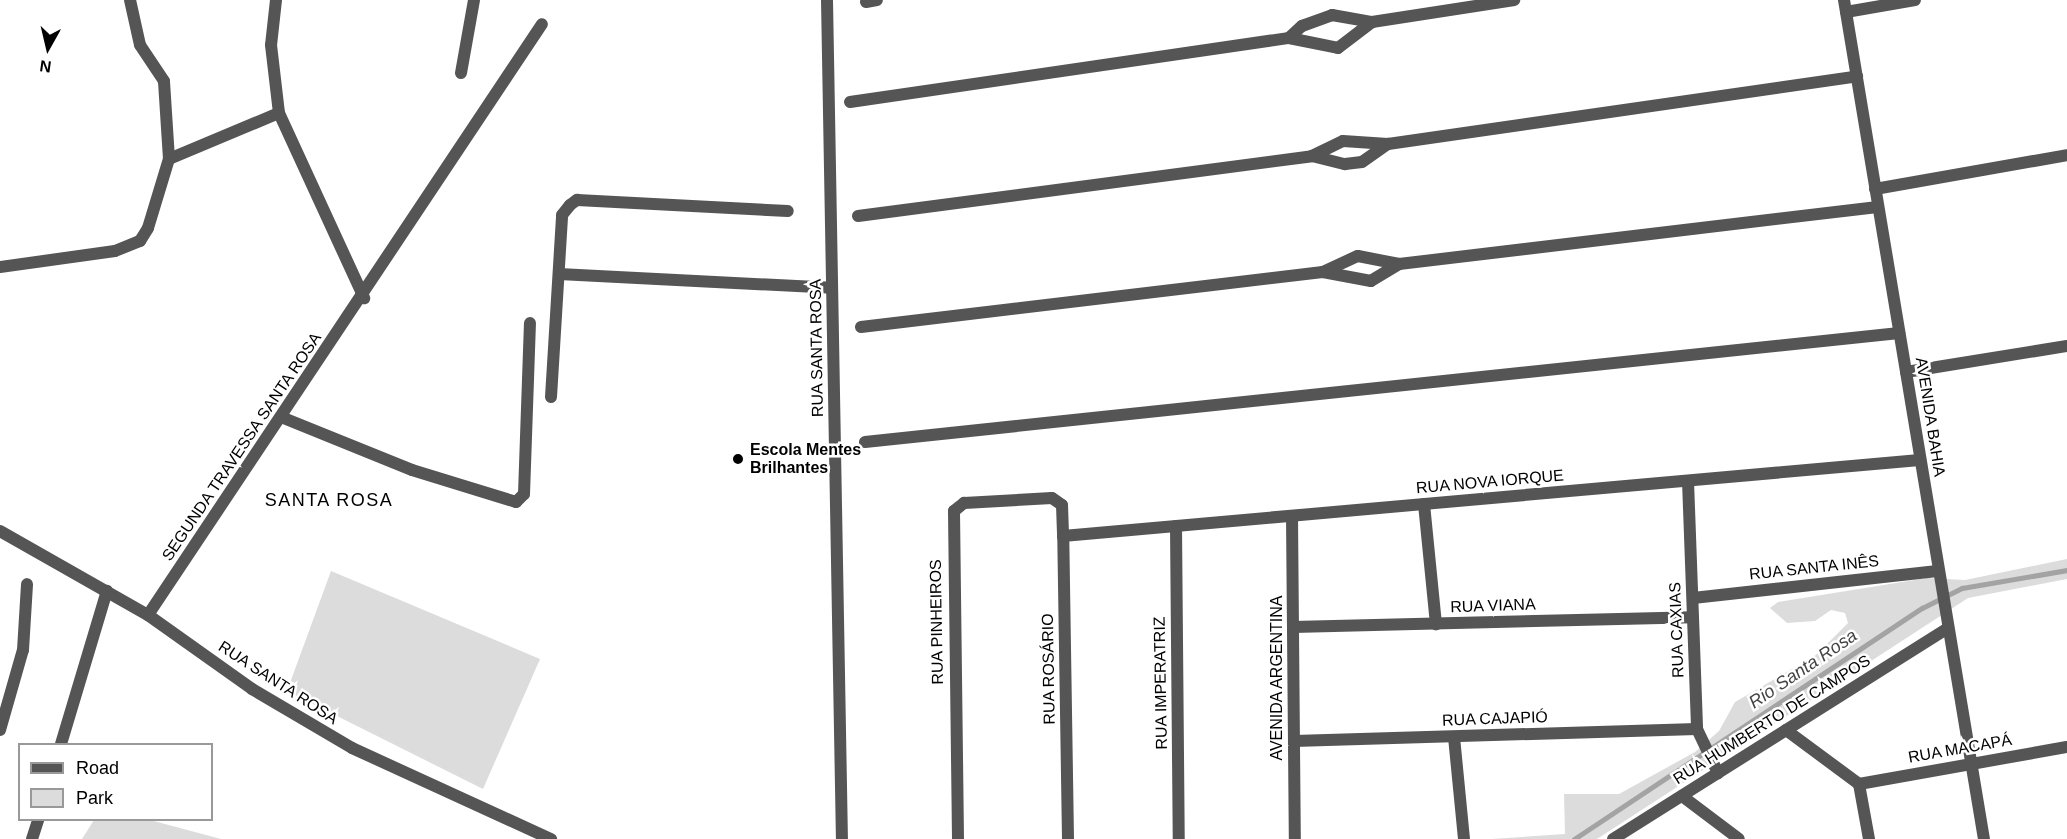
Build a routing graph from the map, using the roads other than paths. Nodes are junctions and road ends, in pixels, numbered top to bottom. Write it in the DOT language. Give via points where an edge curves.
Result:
graph roads {
  1 [pos="130,0"];
  2 [pos="276,0"];
  3 [pos="474,0"];
  4 [pos="827,0"];
  5 [pos="1514,0"];
  6 [pos="1915,0"];
  7 [pos="1845,6"];
  8 [pos="1372,22"];
  9 [pos="542,24"];
  10 [pos="1289,38"];
  11 [pos="461,73"];
  12 [pos="1857,76"];
  13 [pos="850,102"];
  14 [pos="279,112"];
  15 [pos="1388,144"];
  16 [pos="2067,155"];
  17 [pos="1312,156"];
  18 [pos="169,159"];
  19 [pos="1875,189"];
  20 [pos="1873,207"];
  21 [pos="788,211"];
  22 [pos="858,216"];
  23 [pos="1399,264"];
  24 [pos="0,267"];
  25 [pos="1323,272"];
  26 [pos="559,274"];
  27 [pos="832,288"];
  28 [pos="364,298"];
  29 [pos="530,323"];
  30 [pos="861,327"];
  31 [pos="1893,334"];
  32 [pos="2067,346"];
  33 [pos="1906,372"];
  34 [pos="551,397"];
  35 [pos="281,417"];
  36 [pos="865,442"];
  37 [pos="1920,460"];
  38 [pos="1688,481"];
  39 [pos="1058,500"];
  40 [pos="1424,504"];
  41 [pos="1292,516"];
  42 [pos="1176,526"];
  43 [pos="0,531"];
  44 [pos="1063,536"];
  45 [pos="1939,577"];
  46 [pos="27,584"];
  47 [pos="107,591"];
  48 [pos="1693,598"];
  49 [pos="148,615"];
  50 [pos="1693,617"];
  51 [pos="1436,624"];
  52 [pos="1293,627"];
  53 [pos="1948,628"];
  54 [pos="0,730"];
  55 [pos="1786,730"];
  56 [pos="1698,733"];
  57 [pos="1454,737"];
  58 [pos="1294,741"];
  59 [pos="61,743"];
  60 [pos="2067,747"];
  61 [pos="1971,764"];
  62 [pos="1716,769"];
  63 [pos="1859,784"];
  64 [pos="1682,796"];
  65 [pos="37,821"];
  66 [pos="32,839"];
  67 [pos="551,839"];
  68 [pos="842,839"];
  69 [pos="958,839"];
  70 [pos="1068,839"];
  71 [pos="1179,839"];
  72 [pos="1294,839"];
  73 [pos="1464,839"];
  74 [pos="1613,839"];
  75 [pos="1739,839"];
  76 [pos="1869,839"];
  77 [pos="1984,839"];
  1 -- 18 [label="street" via="140,45 164,81"];
  2 -- 14 [label="street" via="272,45"];
  3 -- 11 [label="street"];
  4 -- 27 [label="street, RUA SANTA ROSA"];
  5 -- 8 [label="street"];
  6 -- 7 [label="street"];
  7 -- 12 [label="street, AVENIDA BAHIA"];
  8 -- 10 [label="street" via="1332,15 1302,26"];
  8 -- 10 [label="street" via="1338,48"];
  9 -- 28 [label="street, SEGUNDA TRAVESSA SANTA ROSA"];
  10 -- 13 [label="street"];
  12 -- 15 [label="street"];
  12 -- 19 [label="street, AVENIDA BAHIA"];
  14 -- 18 [label="street"];
  14 -- 28 [label="street"];
  15 -- 17 [label="street" via="1343,141"];
  15 -- 17 [label="street" via="1362,162 1345,164"];
  16 -- 19 [label="street"];
  17 -- 22 [label="street"];
  18 -- 24 [label="street" via="140,241 115,251"];
  19 -- 20 [label="street, AVENIDA BAHIA"];
  20 -- 23 [label="street"];
  20 -- 31 [label="street, AVENIDA BAHIA"];
  21 -- 26 [label="street" via="577,200 562,216"];
  23 -- 25 [label="street" via="1358,256"];
  23 -- 25 [label="street" via="1371,281"];
  25 -- 30 [label="street"];
  26 -- 27 [label="street"];
  26 -- 34 [label="street"];
  27 -- 68 [label="street, RUA SANTA ROSA"];
  28 -- 35 [label="street, SEGUNDA TRAVESSA SANTA ROSA"];
  29 -- 35 [label="street" via="522,499 509,504"];
  31 -- 33 [label="street, AVENIDA BAHIA"];
  31 -- 36 [label="street" via="1436,385 1388,383 1341,394"];
  32 -- 33 [label="street"];
  33 -- 37 [label="street, AVENIDA BAHIA"];
  35 -- 49 [label="street, SEGUNDA TRAVESSA SANTA ROSA"];
  37 -- 38 [label="street, RUA NOVA IORQUE"];
  37 -- 45 [label="street, AVENIDA BAHIA"];
  38 -- 40 [label="street, RUA NOVA IORQUE"];
  38 -- 48 [label="street, RUA CAXIAS"];
  39 -- 44 [label="street, RUA ROSÁRIO"];
  39 -- 69 [label="street, RUA PINHEIROS" via="964,503 954,511"];
  40 -- 41 [label="street, RUA NOVA IORQUE"];
  40 -- 51 [label="street"];
  41 -- 42 [label="street, RUA NOVA IORQUE"];
  41 -- 52 [label="street, AVENIDA ARGENTINA"];
  42 -- 44 [label="street, RUA NOVA IORQUE"];
  42 -- 71 [label="street, RUA IMPERATRIZ"];
  43 -- 47 [label="street, RUA SANTA ROSA"];
  44 -- 70 [label="street, RUA ROSÁRIO"];
  45 -- 48 [label="street, RUA SANTA INÊS"];
  45 -- 53 [label="street, AVENIDA BAHIA"];
  46 -- 54 [label="street" via="23,650"];
  47 -- 49 [label="street, RUA SANTA ROSA"];
  47 -- 59 [label="street"];
  48 -- 50 [label="street, RUA CAXIAS"];
  49 -- 67 [label="street, RUA SANTA ROSA" via="252,689 352,748"];
  50 -- 51 [label="street, RUA VIANA"];
  50 -- 56 [label="street, RUA CAXIAS"];
  51 -- 52 [label="street, RUA VIANA"];
  52 -- 58 [label="street, AVENIDA ARGENTINA"];
  53 -- 55 [label="street, RUA HUMBERTO DE CAMPOS"];
  53 -- 61 [label="street, AVENIDA BAHIA"];
  55 -- 62 [label="street, RUA HUMBERTO DE CAMPOS"];
  55 -- 63 [label="street"];
  56 -- 57 [label="street, RUA CAJAPIÓ"];
  56 -- 62 [label="street, RUA CAXIAS"];
  57 -- 58 [label="street, RUA CAJAPIÓ"];
  57 -- 73 [label="street"];
  58 -- 72 [label="street, AVENIDA ARGENTINA"];
  60 -- 61 [label="street, RUA MACAPÁ"];
  61 -- 63 [label="street, RUA MACAPÁ"];
  61 -- 77 [label="street, AVENIDA BAHIA"];
  62 -- 64 [label="street, RUA HUMBERTO DE CAMPOS"];
  63 -- 76 [label="street"];
  64 -- 74 [label="street, RUA HUMBERTO DE CAMPOS"];
  64 -- 75 [label="street"];
  65 -- 66 [label="street"];
}
